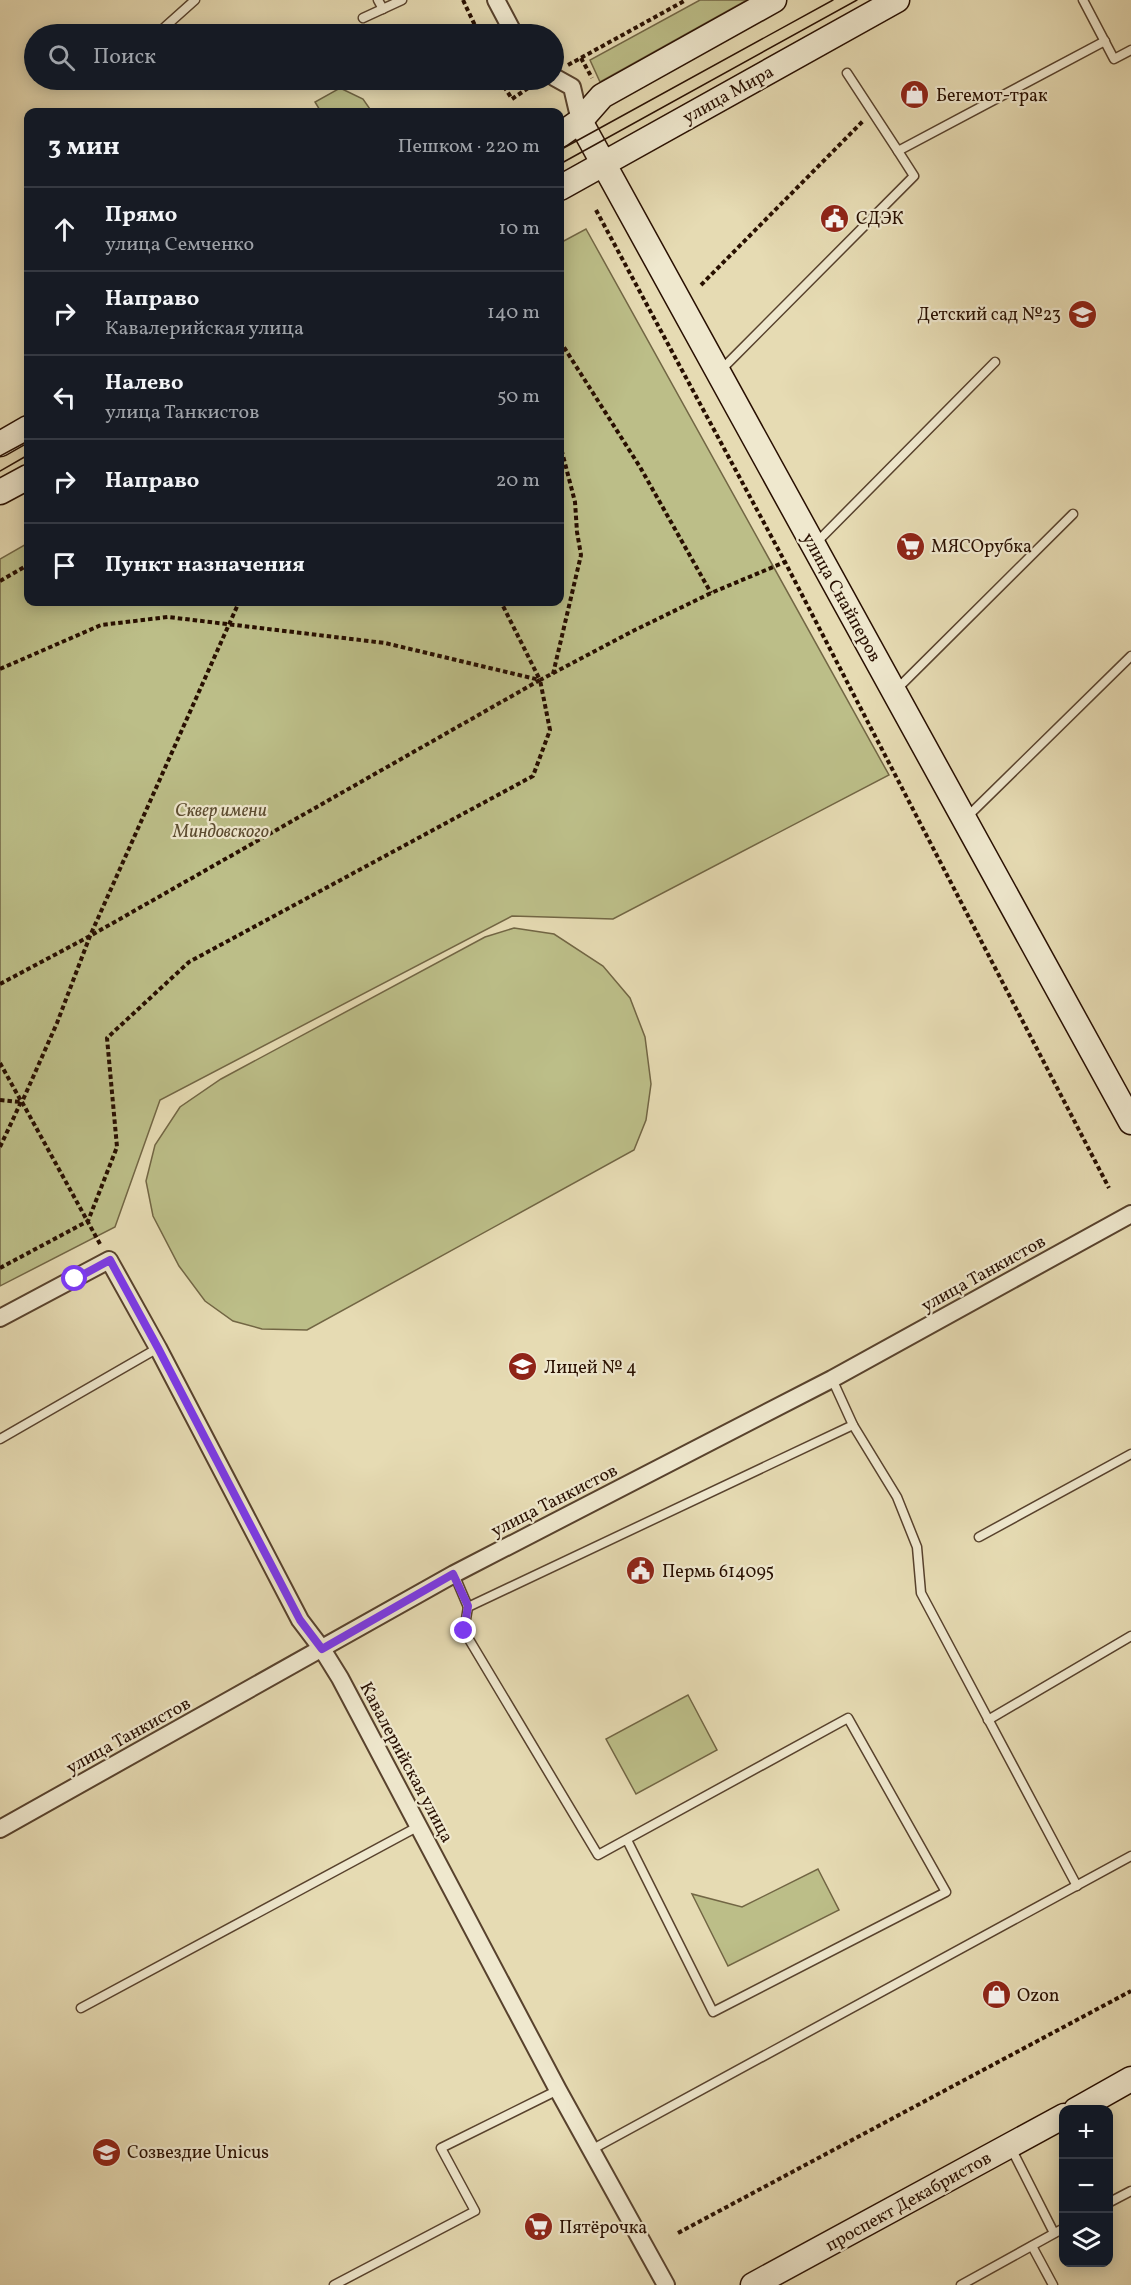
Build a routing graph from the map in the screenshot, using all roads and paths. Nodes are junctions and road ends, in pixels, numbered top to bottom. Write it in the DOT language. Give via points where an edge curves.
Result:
graph roads {
  1 [pos="195,0"];
  2 [pos="378,0"];
  3 [pos="402,0"];
  4 [pos="463,0"];
  5 [pos="496,0"];
  6 [pos="686,0"];
  7 [pos="774,0"];
  8 [pos="897,0"];
  9 [pos="1083,0"];
  10 [pos="383,9"];
  11 [pos="363,18"];
  12 [pos="168,24"];
  13 [pos="474,24"];
  14 [pos="509,24"];
  15 [pos="1105,41"];
  16 [pos="1131,51"];
  17 [pos="847,74"];
  18 [pos="564,83"];
  19 [pos="595,83"];
  20 [pos="506,90"];
  21 [pos="526,90"];
  22 [pos="872,112"];
  23 [pos="580,121"];
  24 [pos="564,132"];
  25 [pos="898,152"];
  26 [pos="604,162"];
  27 [pos="564,186"];
  28 [pos="596,210"];
  29 [pos="701,285"];
  30 [pos="564,347"];
  31 [pos="995,362"];
  32 [pos="719,373"];
  33 [pos="24,430"];
  34 [pos="0,444"];
  35 [pos="564,459"];
  36 [pos="24,479"];
  37 [pos="0,492"];
  38 [pos="1073,514"];
  39 [pos="814,545"];
  40 [pos="784,562"];
  41 [pos="24,567"];
  42 [pos="0,581"];
  43 [pos="711,593"];
  44 [pos="236,606"];
  45 [pos="503,606"];
  46 [pos="228,624"];
  47 [pos="1131,656"];
  48 [pos="0,669"];
  49 [pos="553,674"];
  50 [pos="540,680"];
  51 [pos="895,692"];
  52 [pos="965,820"];
  53 [pos="90,936"];
  54 [pos="0,984"];
  55 [pos="0,1063"];
  56 [pos="0,1100"];
  57 [pos="22,1102"];
  58 [pos="1131,1122"];
  59 [pos="0,1147"];
  60 [pos="1109,1188"];
  61 [pos="1131,1214"];
  62 [pos="88,1221"];
  63 [pos="110,1260"];
  64 [pos="0,1268"];
  65 [pos="0,1318"];
  66 [pos="158,1348"];
  67 [pos="832,1378"];
  68 [pos="853,1425"];
  69 [pos="0,1439"];
  70 [pos="1131,1454"];
  71 [pos="979,1537"];
  72 [pos="453,1574"];
  73 [pos="468,1606"];
  74 [pos="1131,1636"];
  75 [pos="322,1649"];
  76 [pos="988,1720"];
  77 [pos="418,1826"];
  78 [pos="0,1829"];
  79 [pos="627,1840"];
  80 [pos="1131,1856"];
  81 [pos="1077,1886"];
  82 [pos="1131,1991"];
  83 [pos="81,2008"];
  84 [pos="1131,2079"];
  85 [pos="558,2090"];
  86 [pos="1083,2105"];
  87 [pos="1059,2119"];
  88 [pos="1009,2146"];
  89 [pos="591,2150"];
  90 [pos="1131,2191"];
  91 [pos="1113,2200"];
  92 [pos="1059,2230"];
  93 [pos="678,2233"];
  94 [pos="1054,2233"];
  95 [pos="1032,2246"];
  96 [pos="334,2285"];
  97 [pos="666,2285"];
  98 [pos="753,2285"];
  99 [pos="961,2285"];
  100 [pos="1053,2285"];
  1 -- 12 [label="lane"];
  2 -- 10 [label="lane"];
  3 -- 10 [label="lane"];
  4 -- 13 [label="path"];
  5 -- 14 [label="street"];
  6 -- 19 [label="path" via="581,58"];
  7 -- 23 [label="street" via="602,96"];
  8 -- 26 [label="street, улица Мира"];
  9 -- 15 [label="lane"];
  10 -- 11 [label="lane"];
  15 -- 16 [label="lane" via="1114,59"];
  15 -- 25 [label="lane"];
  17 -- 22 [label="lane"];
  18 -- 23 [label="street, улица Снайперов" via="572,87"];
  20 -- 21 [label="path" via="512,99"];
  22 -- 25 [label="lane"];
  22 -- 29 [label="path"];
  23 -- 24 [label="street"];
  23 -- 26 [label="street, улица Снайперов"];
  25 -- 32 [label="lane" via="914,176"];
  26 -- 27 [label="street, улица Мира"];
  26 -- 32 [label="street, улица Снайперов"];
  28 -- 40 [label="path"];
  30 -- 43 [label="path" via="640,467"];
  31 -- 39 [label="lane"];
  32 -- 39 [label="street, улица Снайперов"];
  33 -- 34 [label="street"];
  35 -- 49 [label="path" via="575,502 581,555"];
  36 -- 37 [label="street"];
  38 -- 51 [label="lane"];
  39 -- 51 [label="street, улица Снайперов"];
  40 -- 43 [label="path"];
  40 -- 60 [label="path"];
  41 -- 42 [label="path"];
  43 -- 49 [label="path"];
  44 -- 46 [label="path"];
  45 -- 50 [label="path"];
  46 -- 48 [label="path" via="168,617 101,626"];
  46 -- 50 [label="path" via="385,643"];
  46 -- 53 [label="path"];
  47 -- 52 [label="lane"];
  49 -- 50 [label="path"];
  50 -- 53 [label="path"];
  50 -- 62 [label="path" via="550,730 533,776 189,962 107,1038 117,1147"];
  51 -- 52 [label="street, улица Снайперов"];
  52 -- 58 [label="street, улица Снайперов"];
  53 -- 54 [label="path"];
  53 -- 57 [label="path"];
  55 -- 57 [label="path"];
  56 -- 57 [label="path"];
  57 -- 59 [label="path"];
  57 -- 62 [label="path"];
  61 -- 67 [label="street, улица Танкистов"];
  62 -- 63 [label="path"];
  62 -- 64 [label="path"];
  63 -- 65 [label="street"];
  63 -- 66 [label="street, Кавалерийская улица"];
  66 -- 69 [label="lane"];
  66 -- 75 [label="street, Кавалерийская улица" via="300,1620"];
  67 -- 68 [label="lane"];
  67 -- 72 [label="street, улица Танкистов"];
  68 -- 73 [label="lane"];
  68 -- 76 [label="lane" via="897,1497 917,1547 921,1593"];
  70 -- 71 [label="lane"];
  72 -- 73 [label="lane"];
  72 -- 75 [label="street, улица Танкистов"];
  73 -- 79 [label="lane" via="464,1631 598,1855"];
  74 -- 76 [label="lane"];
  75 -- 77 [label="street, Кавалерийская улица"];
  75 -- 78 [label="street, улица Танкистов"];
  76 -- 81 [label="lane"];
  77 -- 83 [label="lane"];
  77 -- 85 [label="street, Кавалерийская улица"];
  79 -- 79 [label="lane" via="848,1718 946,1892 712,2012"];
  80 -- 81 [label="lane"];
  81 -- 89 [label="lane"];
  82 -- 93 [label="path"];
  84 -- 86 [label="street"];
  85 -- 89 [label="street, Кавалерийская улица"];
  85 -- 96 [label="lane" via="441,2148 475,2211"];
  87 -- 88 [label="street, проспект Декабристов"];
  88 -- 94 [label="lane"];
  88 -- 98 [label="street, проспект Декабристов"];
  89 -- 97 [label="street, Кавалерийская улица"];
  90 -- 91 [label="lane"];
  92 -- 94 [label="lane"];
  94 -- 95 [label="lane"];
  95 -- 99 [label="lane"];
  95 -- 100 [label="lane"];
}
